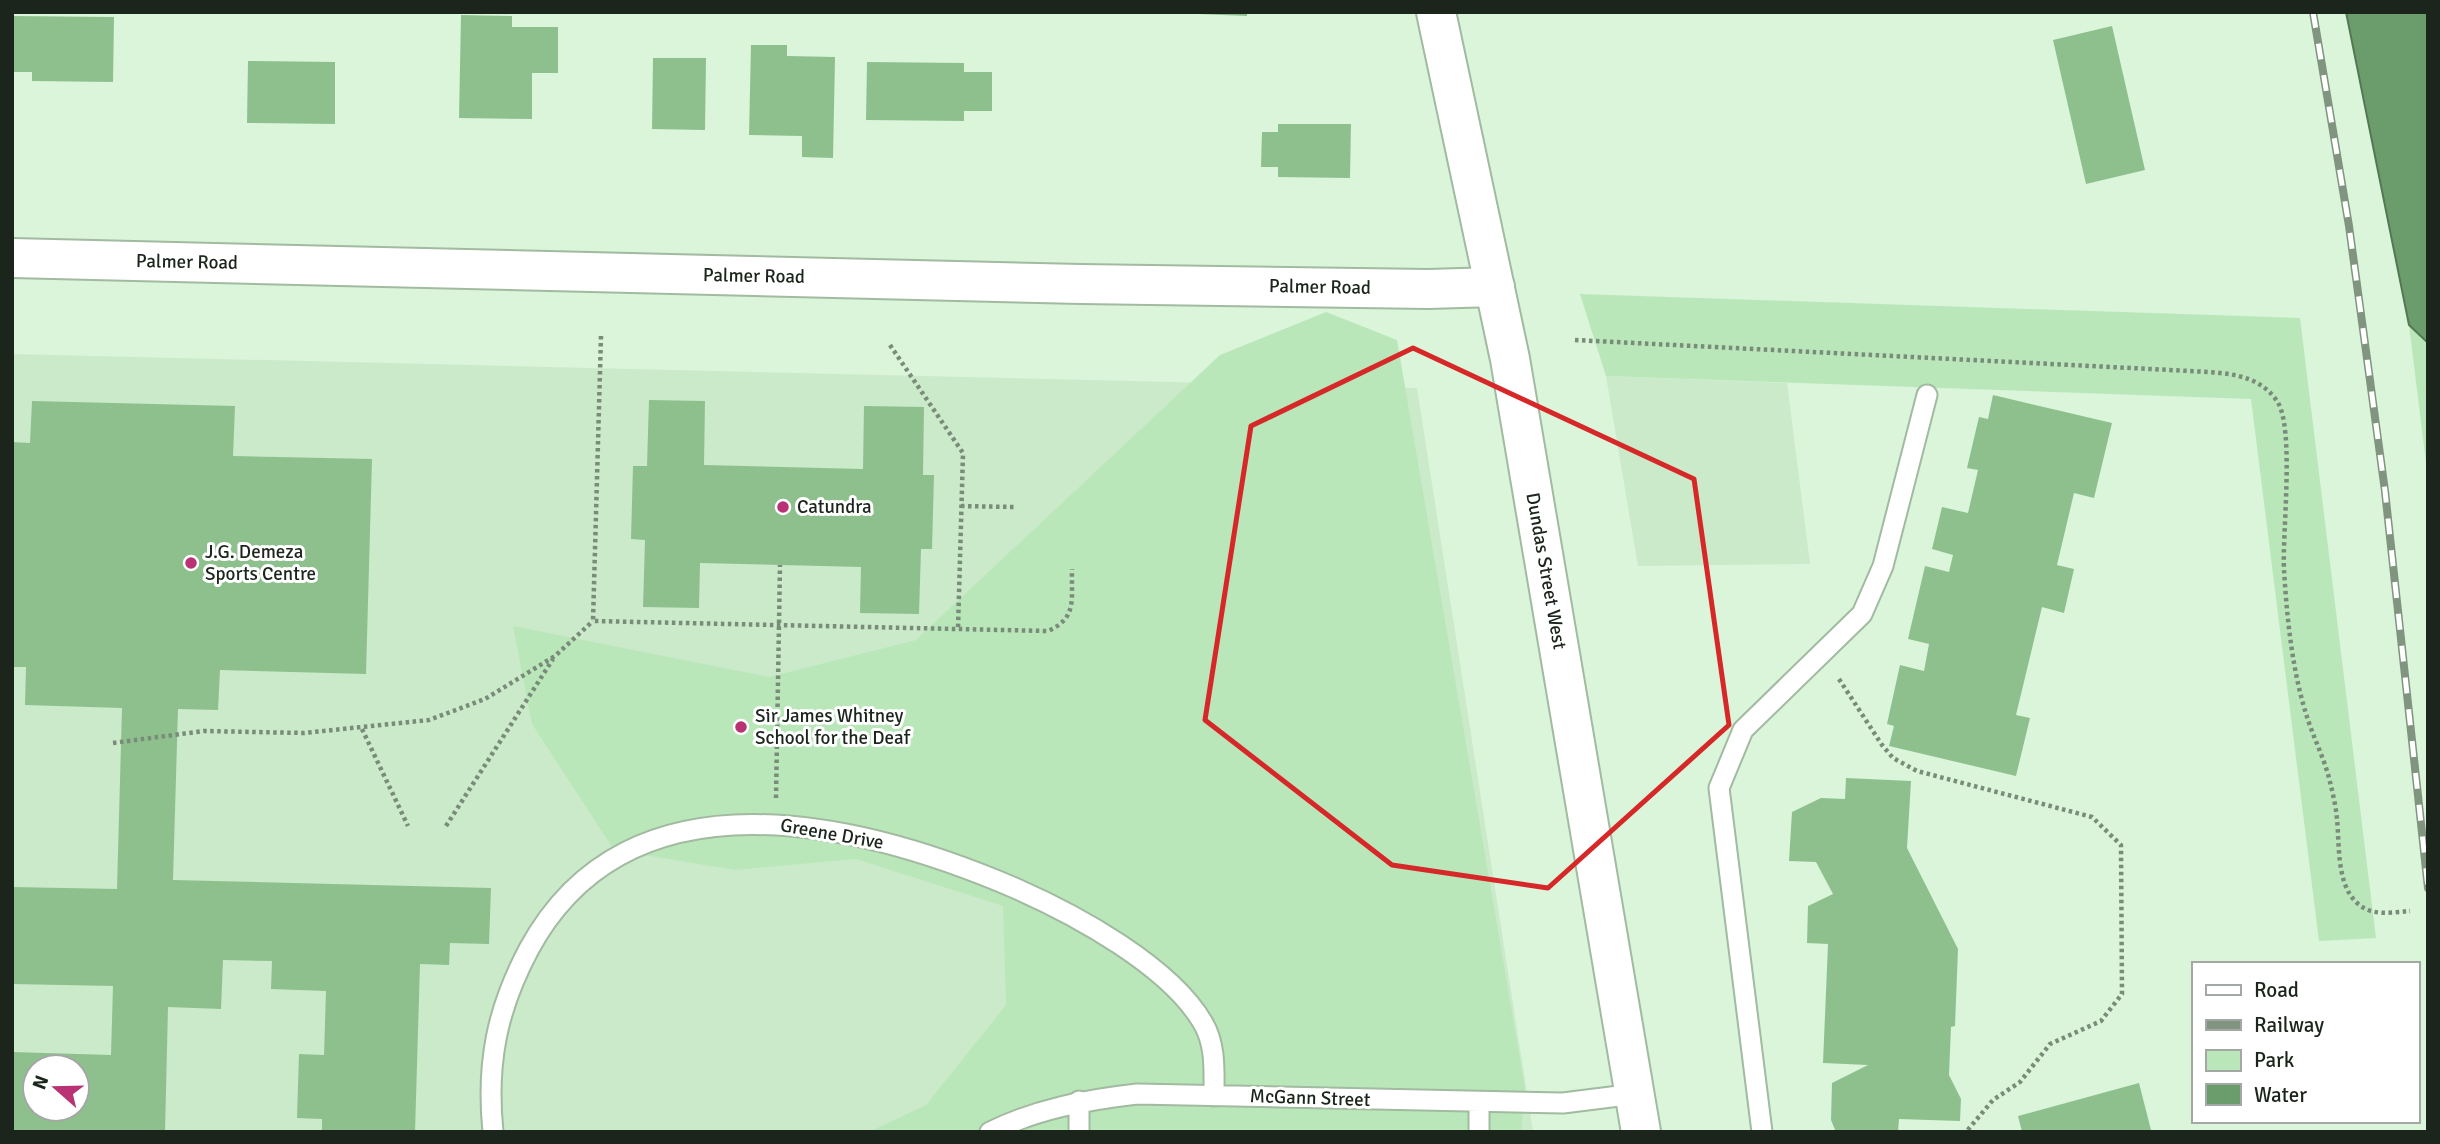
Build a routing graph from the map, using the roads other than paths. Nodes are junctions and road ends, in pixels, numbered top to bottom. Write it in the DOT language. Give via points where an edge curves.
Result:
graph roads {
  1 [pos="1436,12"];
  2 [pos="12,258"];
  3 [pos="1495,286"];
  4 [pos="1927,395"];
  5 [pos="1635,1094"];
  6 [pos="1214,1096"];
  7 [pos="1079,1101"];
  8 [pos="1479,1103"];
  9 [pos="493,1132"];
  10 [pos="989,1132"];
  11 [pos="1079,1132"];
  12 [pos="1479,1132"];
  13 [pos="1641,1132"];
  14 [pos="1762,1132"];
  1 -- 3 [label="street, Dundas Street West"];
  2 -- 3 [label="street, Palmer Road" via="1053,283"];
  3 -- 5 [label="street, Dundas Street West"];
  4 -- 14 [label="lane" via="1883,566 1862,614 1743,730 1719,788"];
  5 -- 8 [label="lane, McGann Street" via="1563,1103"];
  5 -- 13 [label="street, Dundas Street West"];
  6 -- 7 [label="lane, McGann Street" via="1137,1094"];
  6 -- 8 [label="lane, McGann Street"];
  6 -- 9 [label="lane, Greene Drive" via="1214,1059 1204,1025 1183,996 1133,953 1051,905 963,866 870,839 775,823 695,827 634,846 581,880 540,929 513,980 495,1037 489,1095"];
  7 -- 10 [label="lane, McGann Street" via="1019,1117"];
  7 -- 11 [label="lane"];
  8 -- 12 [label="lane"];
}
